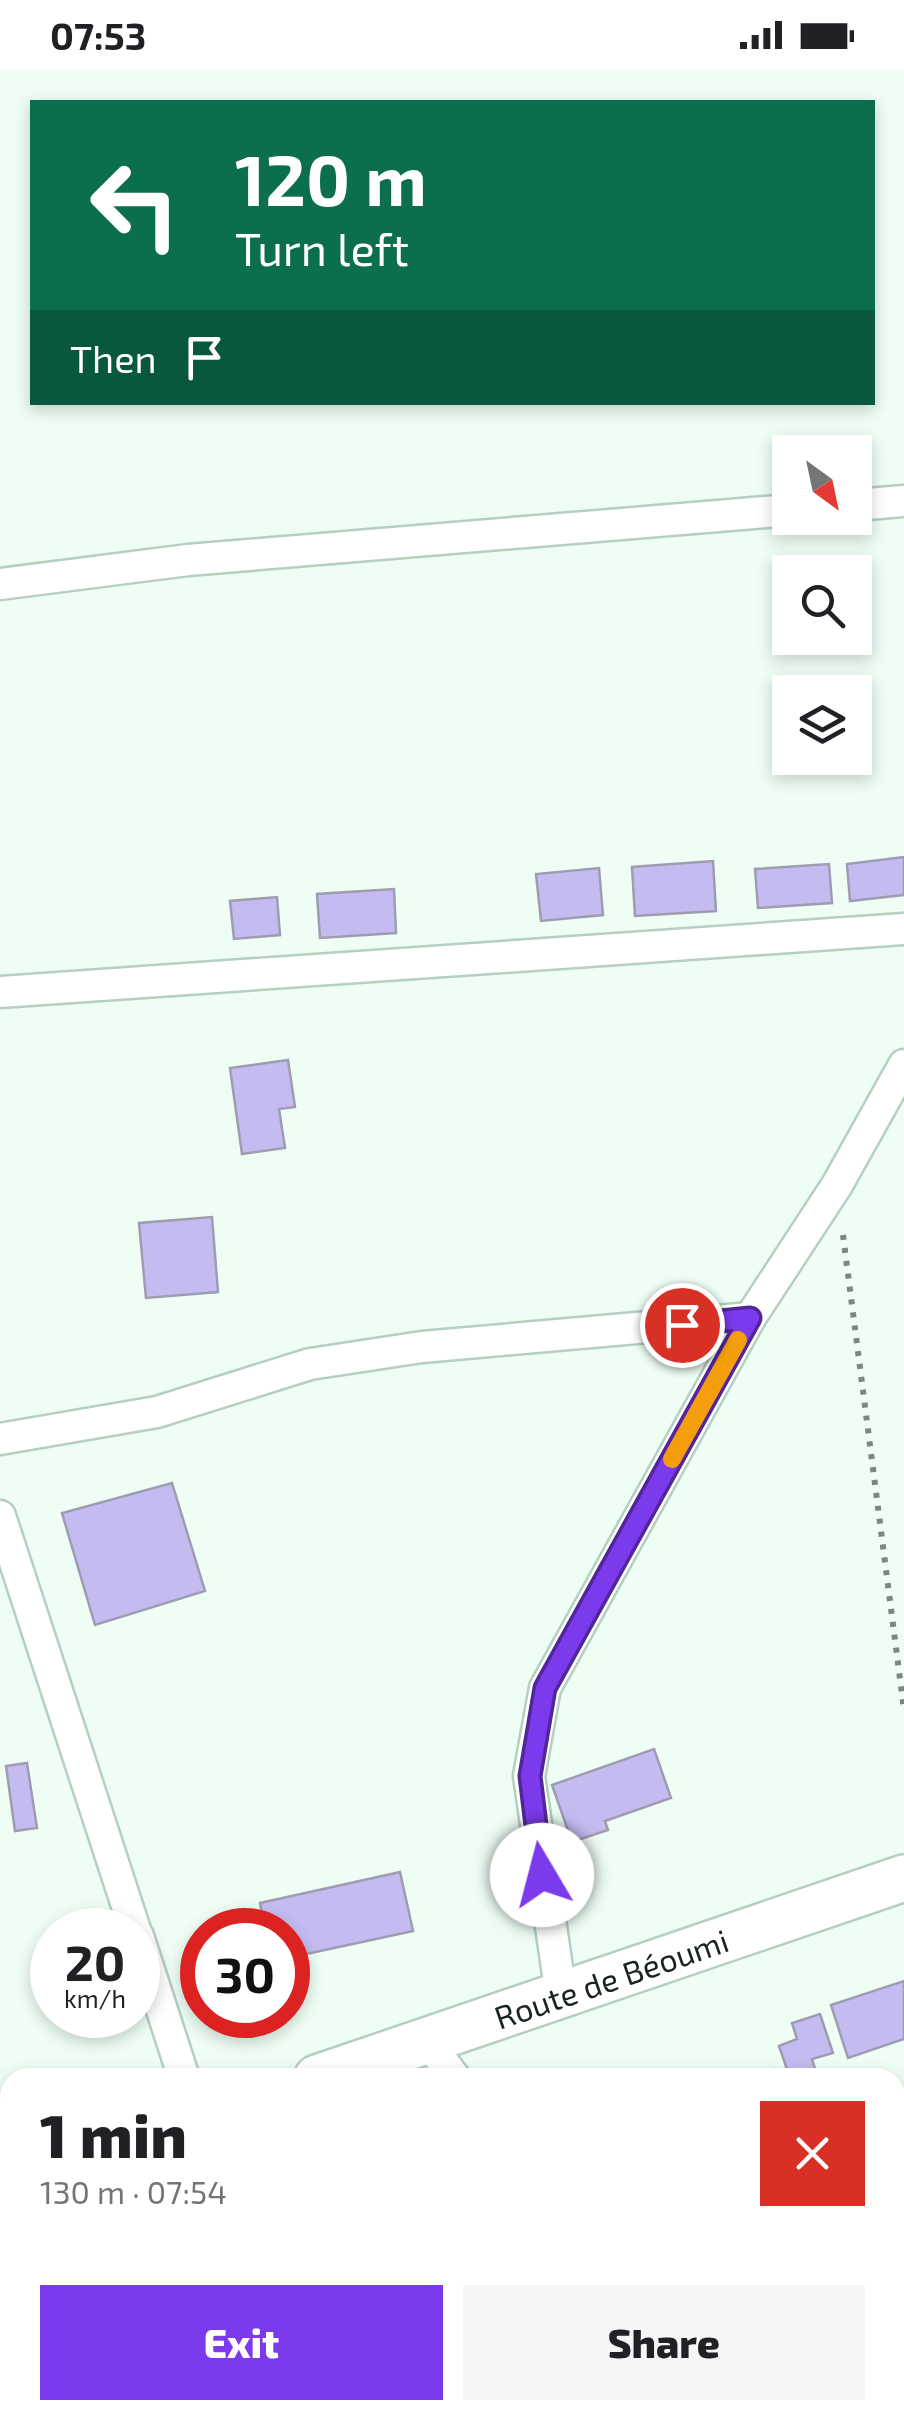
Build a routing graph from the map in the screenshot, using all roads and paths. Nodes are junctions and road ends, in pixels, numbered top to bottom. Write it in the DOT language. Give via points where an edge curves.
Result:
graph roads {
  1 [pos="904,501"];
  2 [pos="872,504"];
  3 [pos="772,511"];
  4 [pos="0,584"];
  5 [pos="904,929"];
  6 [pos="0,992"];
  7 [pos="904,1065"];
  8 [pos="836,1185"];
  9 [pos="750,1318"];
  10 [pos="0,1439"];
  11 [pos="0,1516"];
  12 [pos="904,1710"];
  13 [pos="904,1878"];
  14 [pos="128,1908"];
  15 [pos="561,1995"];
  16 [pos="160,2006"];
  17 [pos="427,2041"];
  18 [pos="181,2068"];
  19 [pos="347,2068"];
  20 [pos="447,2068"];
  1 -- 2 [label="street"];
  3 -- 4 [label="street" via="188,560"];
  5 -- 6 [label="street"];
  7 -- 8 [label="street"];
  8 -- 9 [label="street"];
  8 -- 12 [label="path"];
  9 -- 10 [label="street" via="422,1347 310,1364 156,1412"];
  9 -- 15 [label="street" via="545,1688 530,1776"];
  11 -- 14 [label="street"];
  13 -- 15 [label="main road, Route de Béoumi"];
  15 -- 17 [label="main road, Route de Béoumi"];
  16 -- 18 [label="street"];
  17 -- 19 [label="main road, Route de Béoumi"];
  17 -- 20 [label="street"];
}
